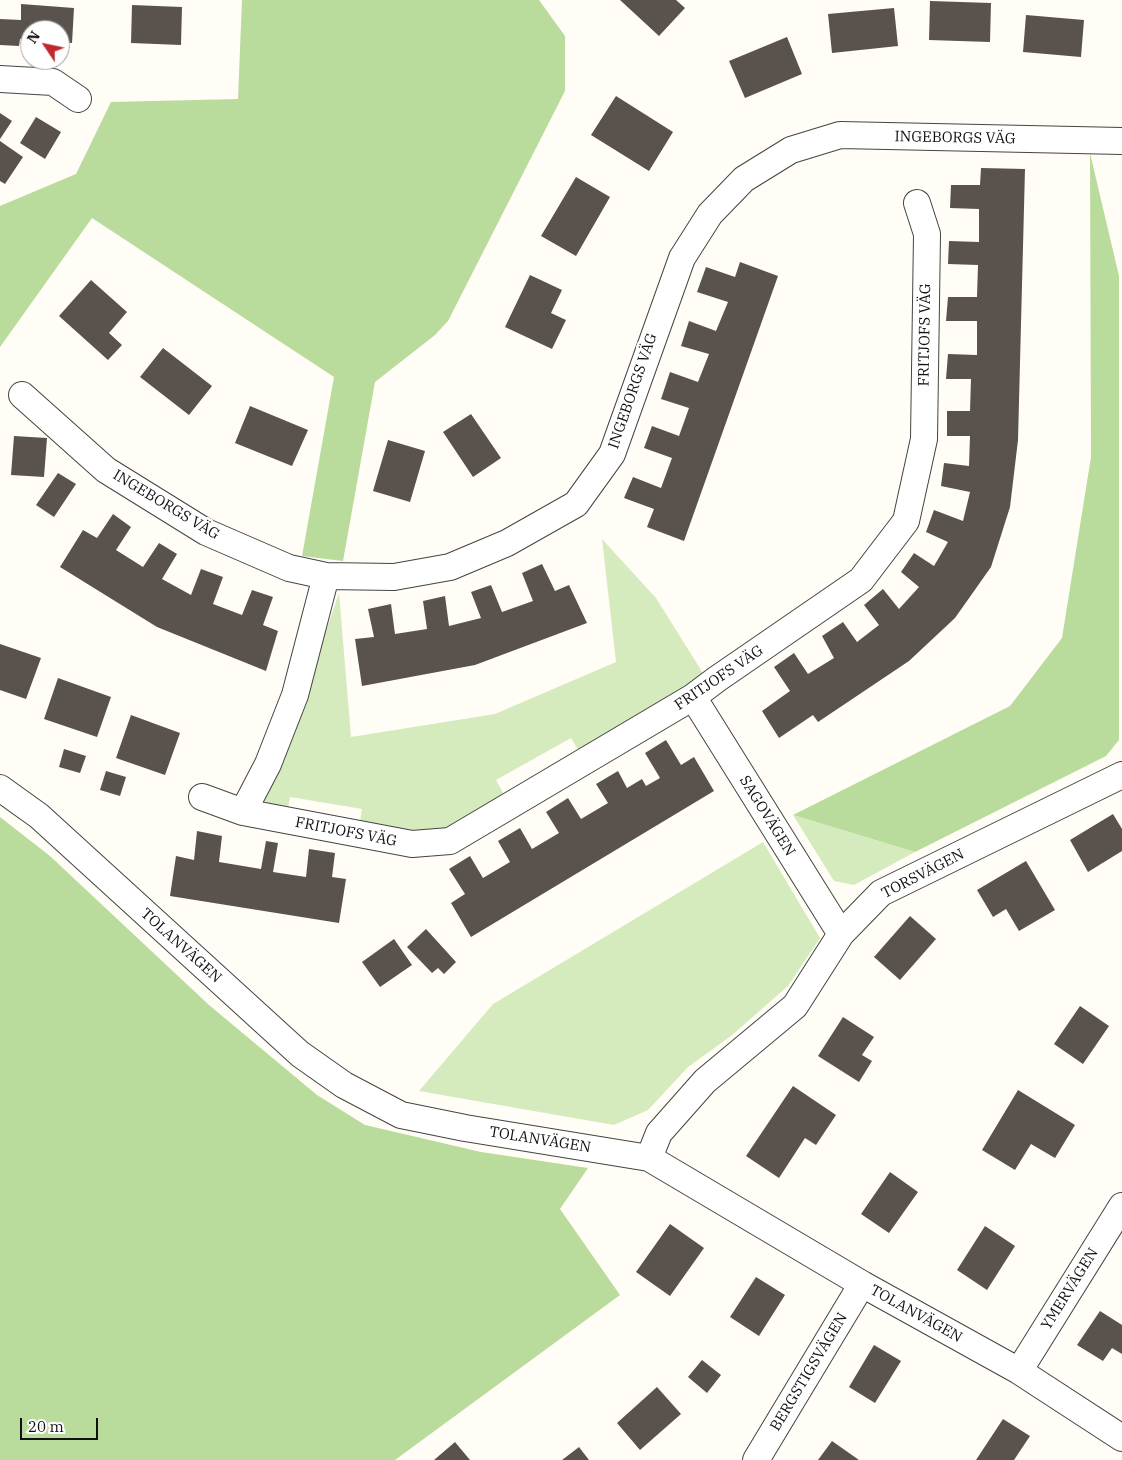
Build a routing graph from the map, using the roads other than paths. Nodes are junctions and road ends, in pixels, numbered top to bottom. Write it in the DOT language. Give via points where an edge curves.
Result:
graph roads {
  1 [pos="0,79"];
  2 [pos="78,99"];
  3 [pos="1122,141"];
  4 [pos="917,203"];
  5 [pos="22,395"];
  6 [pos="326,576"];
  7 [pos="693,698"];
  8 [pos="1122,775"];
  9 [pos="0,788"];
  10 [pos="202,797"];
  11 [pos="242,812"];
  12 [pos="841,934"];
  13 [pos="649,1158"];
  14 [pos="1122,1206"];
  15 [pos="862,1284"];
  16 [pos="1019,1371"];
  17 [pos="1122,1438"];
  18 [pos="756,1460"];
  1 -- 2 [label="street" via="52,82"];
  3 -- 6 [label="street, INGEBORGS VÄG" via="840,135 791,150 744,179 710,214 682,258 612,454 576,504 507,543 450,567 394,577"];
  4 -- 7 [label="street, FRITJOFS VÄG" via="927,234 924,439 906,521 862,580"];
  5 -- 6 [label="street, INGEBORGS VÄG" via="106,470 206,532 289,568"];
  6 -- 11 [label="street" via="295,695 268,764"];
  7 -- 11 [label="street, FRITJOFS VÄG" via="450,841 412,844"];
  7 -- 12 [label="street, SAGOVÄGEN"];
  8 -- 12 [label="street, TORSVÄGEN" via="881,893"];
  9 -- 13 [label="street, TOLANVÄGEN" via="46,823 300,1054 344,1084 401,1115"];
  10 -- 11 [label="street, FRITJOFS VÄG"];
  12 -- 13 [label="street, TORSVÄGEN" via="795,1006 705,1081 659,1133"];
  13 -- 15 [label="street, TOLANVÄGEN"];
  14 -- 16 [label="street, YMERVÄGEN"];
  15 -- 16 [label="street, TOLANVÄGEN"];
  15 -- 18 [label="street, BERGSTIGSVÄGEN"];
  16 -- 17 [label="street, TOLANVÄGEN"];
}
